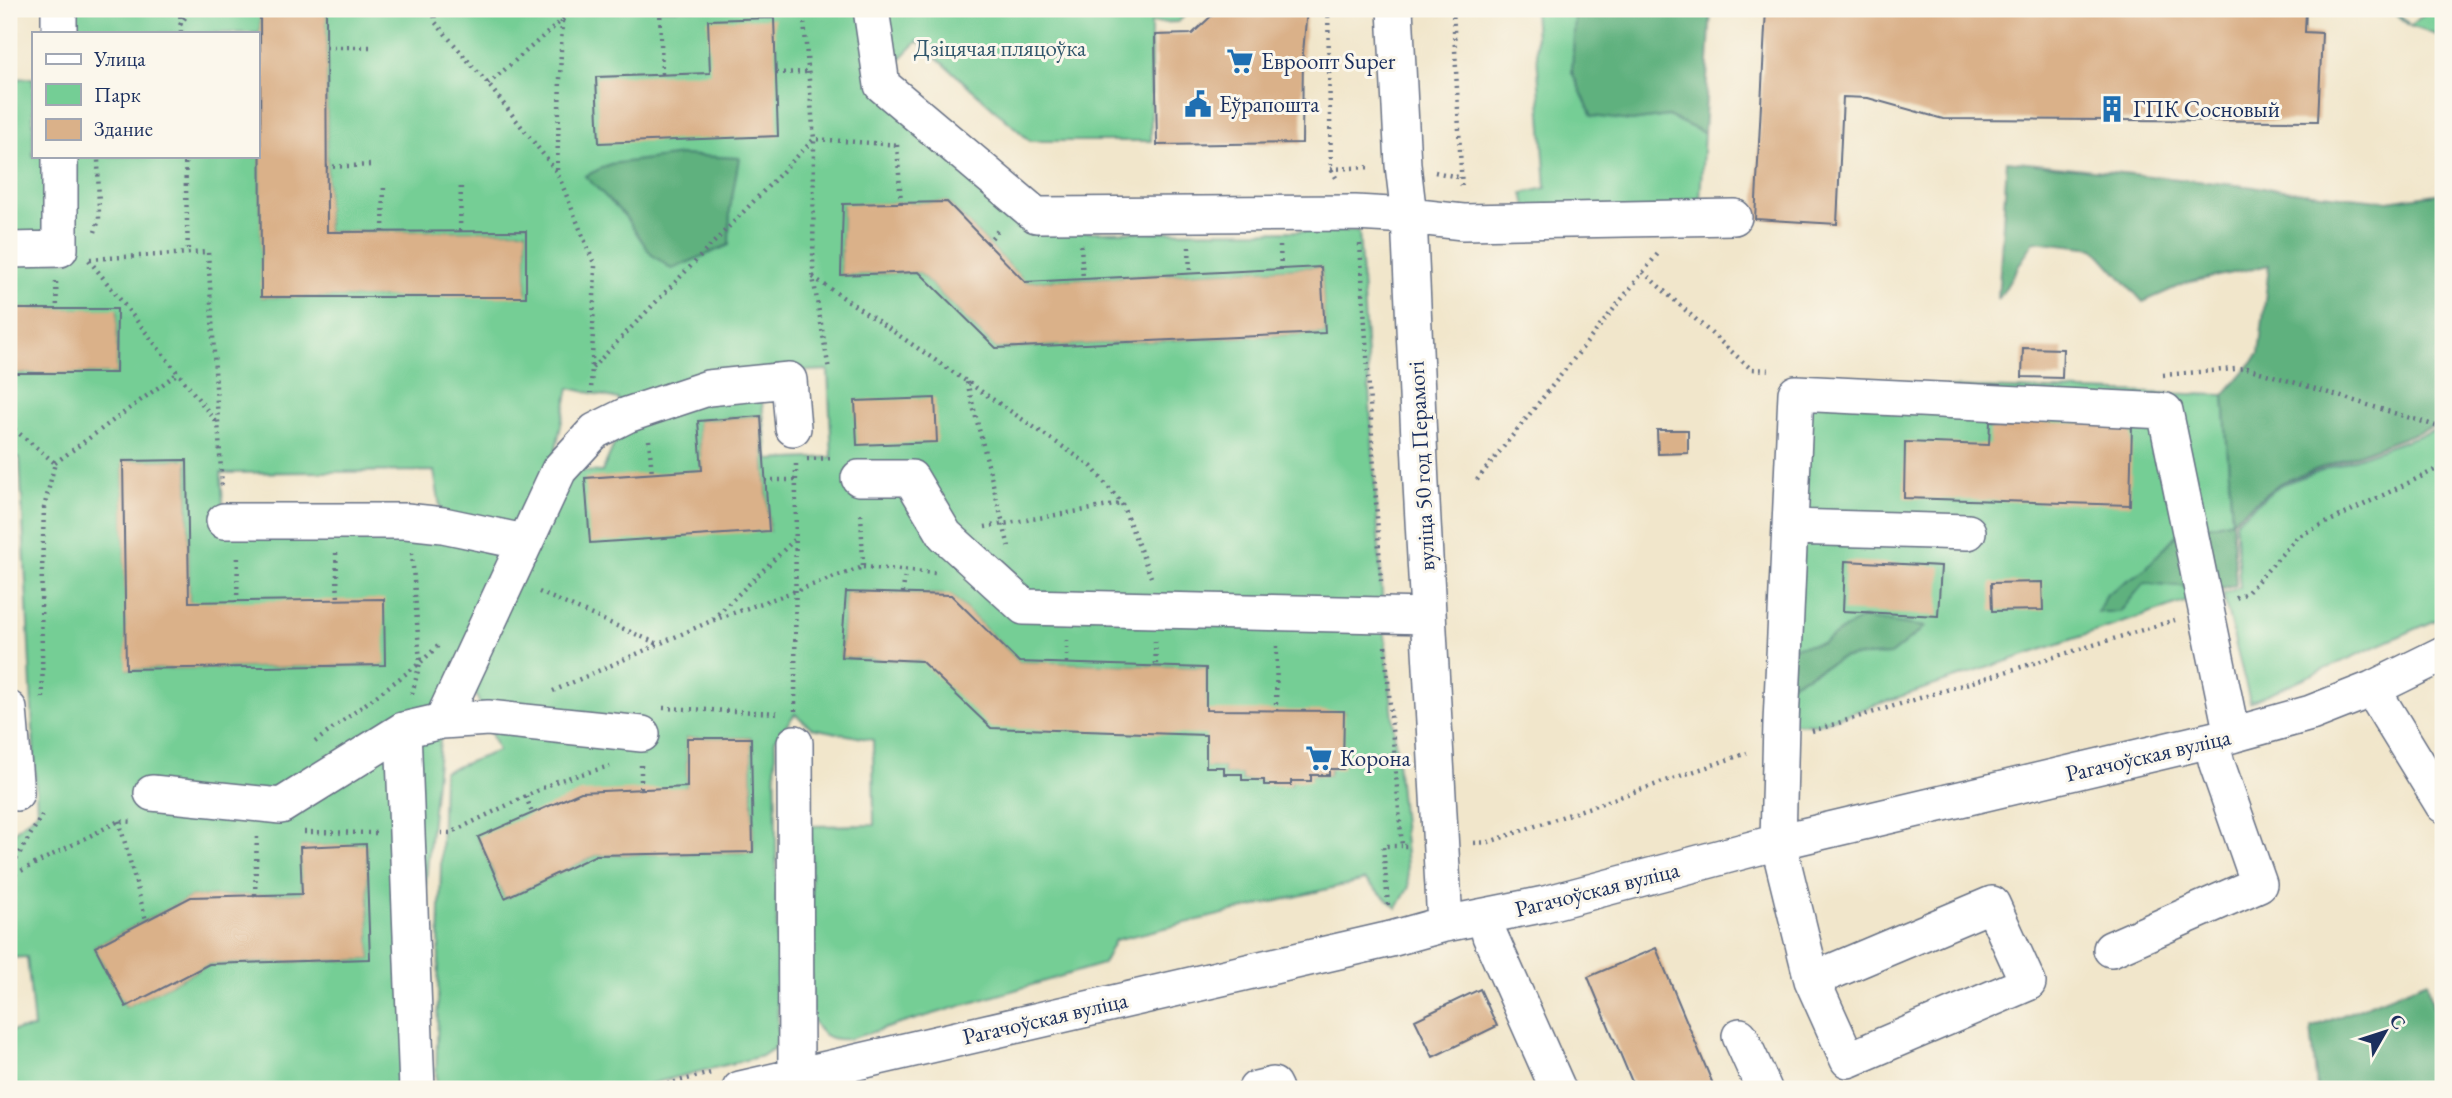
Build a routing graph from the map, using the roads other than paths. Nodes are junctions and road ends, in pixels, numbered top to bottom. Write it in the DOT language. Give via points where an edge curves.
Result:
graph roads {
  1 [pos="59,9"];
  2 [pos="871,9"];
  3 [pos="1395,9"];
  4 [pos="59,32"];
  5 [pos="60,158"];
  6 [pos="1409,216"];
  7 [pos="1734,217"];
  8 [pos="9,250"];
  9 [pos="793,428"];
  10 [pos="860,491"];
  11 [pos="224,521"];
  12 [pos="1790,527"];
  13 [pos="1968,532"];
  14 [pos="524,542"];
  15 [pos="1428,616"];
  16 [pos="2443,654"];
  17 [pos="2372,689"];
  18 [pos="9,709"];
  19 [pos="442,721"];
  20 [pos="403,730"];
  21 [pos="2222,738"];
  22 [pos="795,743"];
  23 [pos="641,746"];
  24 [pos="152,793"];
  25 [pos="30,797"];
  26 [pos="2443,805"];
  27 [pos="1778,842"];
  28 [pos="1485,917"];
  29 [pos="1445,924"];
  30 [pos="2111,949"];
  31 [pos="1812,979"];
  32 [pos="1741,1036"];
  33 [pos="796,1082"];
  34 [pos="417,1089"];
  35 [pos="740,1089"];
  36 [pos="1256,1089"];
  37 [pos="1275,1089"];
  38 [pos="1558,1089"];
  39 [pos="1764,1089"];
  1 -- 4 [label="street"];
  2 -- 6 [label="street" via="883,85 1036,215"];
  3 -- 6 [label="street, вуліца 50 год Перамогі"];
  5 -- 8 [label="street" via="60,249"];
  6 -- 7 [label="street" via="1463,222"];
  6 -- 15 [label="street, вуліца 50 год Перамогі"];
  9 -- 14 [label="street" via="789,380 708,388 627,415 595,431 559,470"];
  10 -- 15 [label="street" via="911,478 945,534 1024,607"];
  11 -- 14 [label="street" via="406,521"];
  12 -- 13 [label="street"];
  12 -- 21 [label="street" via="1796,393 2165,411 2206,611"];
  12 -- 27 [label="street"];
  14 -- 19 [label="street"];
  15 -- 29 [label="street, вуліца 50 год Перамогі"];
  16 -- 17 [label="street, Рагачоўская вуліца"];
  17 -- 21 [label="street, Рагачоўская вуліца" via="2311,713"];
  17 -- 26 [label="street"];
  18 -- 25 [label="street"];
  19 -- 20 [label="street"];
  19 -- 23 [label="street" via="488,718"];
  20 -- 24 [label="street" via="281,806"];
  20 -- 34 [label="street"];
  21 -- 27 [label="street, Рагачоўская вуліца"];
  21 -- 30 [label="street" via="2217,764 2259,884"];
  22 -- 33 [label="street"];
  27 -- 28 [label="street, Рагачоўская вуліца"];
  27 -- 31 [label="street"];
  28 -- 29 [label="street, Рагачоўская вуліца"];
  28 -- 38 [label="street"];
  29 -- 33 [label="street, Рагачоўская вуліца"];
  31 -- 31 [label="street" via="1847,1060 2028,983 1993,904"];
  32 -- 39 [label="street"];
  33 -- 35 [label="street, Рагачоўская вуліца"];
  36 -- 37 [label="street" via="1273,1085"];
}
